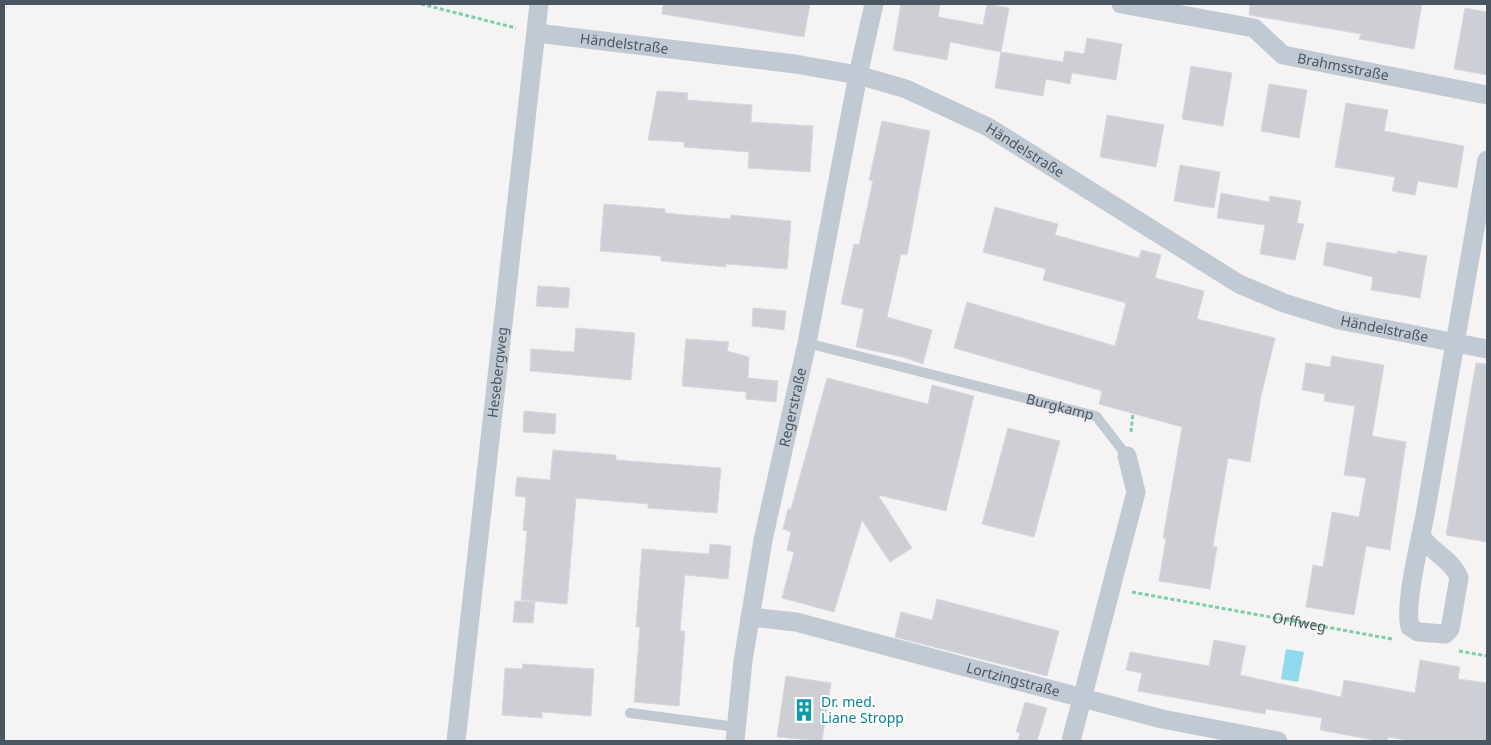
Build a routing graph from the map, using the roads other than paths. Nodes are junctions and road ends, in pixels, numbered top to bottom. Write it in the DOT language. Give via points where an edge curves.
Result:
graph roads {
  1 [pos="539,4"];
  2 [pos="874,4"];
  3 [pos="1120,4"];
  4 [pos="536,33"];
  5 [pos="858,75"];
  6 [pos="1487,95"];
  7 [pos="1487,160"];
  8 [pos="806,343"];
  9 [pos="1454,343"];
  10 [pos="1487,349"];
  11 [pos="1127,456"];
  12 [pos="1421,536"];
  13 [pos="750,617"];
  14 [pos="1082,698"];
  15 [pos="630,712"];
  16 [pos="735,734"];
  17 [pos="456,741"];
  18 [pos="1071,741"];
  19 [pos="1278,741"];
  1 -- 4 [label="street, Hesebergweg"];
  2 -- 5 [label="street"];
  3 -- 6 [label="street, Brahmsstraße" via="1254,28 1283,55"];
  4 -- 5 [label="street, Händelstraße" via="795,64"];
  4 -- 17 [label="street, Hesebergweg"];
  5 -- 8 [label="street, Regerstraße"];
  5 -- 9 [label="street, Händelstraße" via="906,89 988,127 1239,284 1284,303 1339,320"];
  7 -- 9 [label="street"];
  8 -- 11 [label="lane, Burgkamp" via="1096,416"];
  8 -- 13 [label="street, Regerstraße" via="763,540"];
  9 -- 10 [label="street, Händelstraße"];
  9 -- 12 [label="street"];
  11 -- 14 [label="street, Burgkamp" via="1136,492"];
  12 -- 12 [label="street" via="1408,619 1410,627 1418,632 1445,634 1450,629 1459,578 1456,569"];
  13 -- 14 [label="street, Lortzingstraße" via="796,622"];
  13 -- 16 [label="street, Regerstraße"];
  14 -- 18 [label="street, Burgkamp"];
  14 -- 19 [label="street, Lortzingstraße" via="1162,719"];
  15 -- 16 [label="lane"];
}
